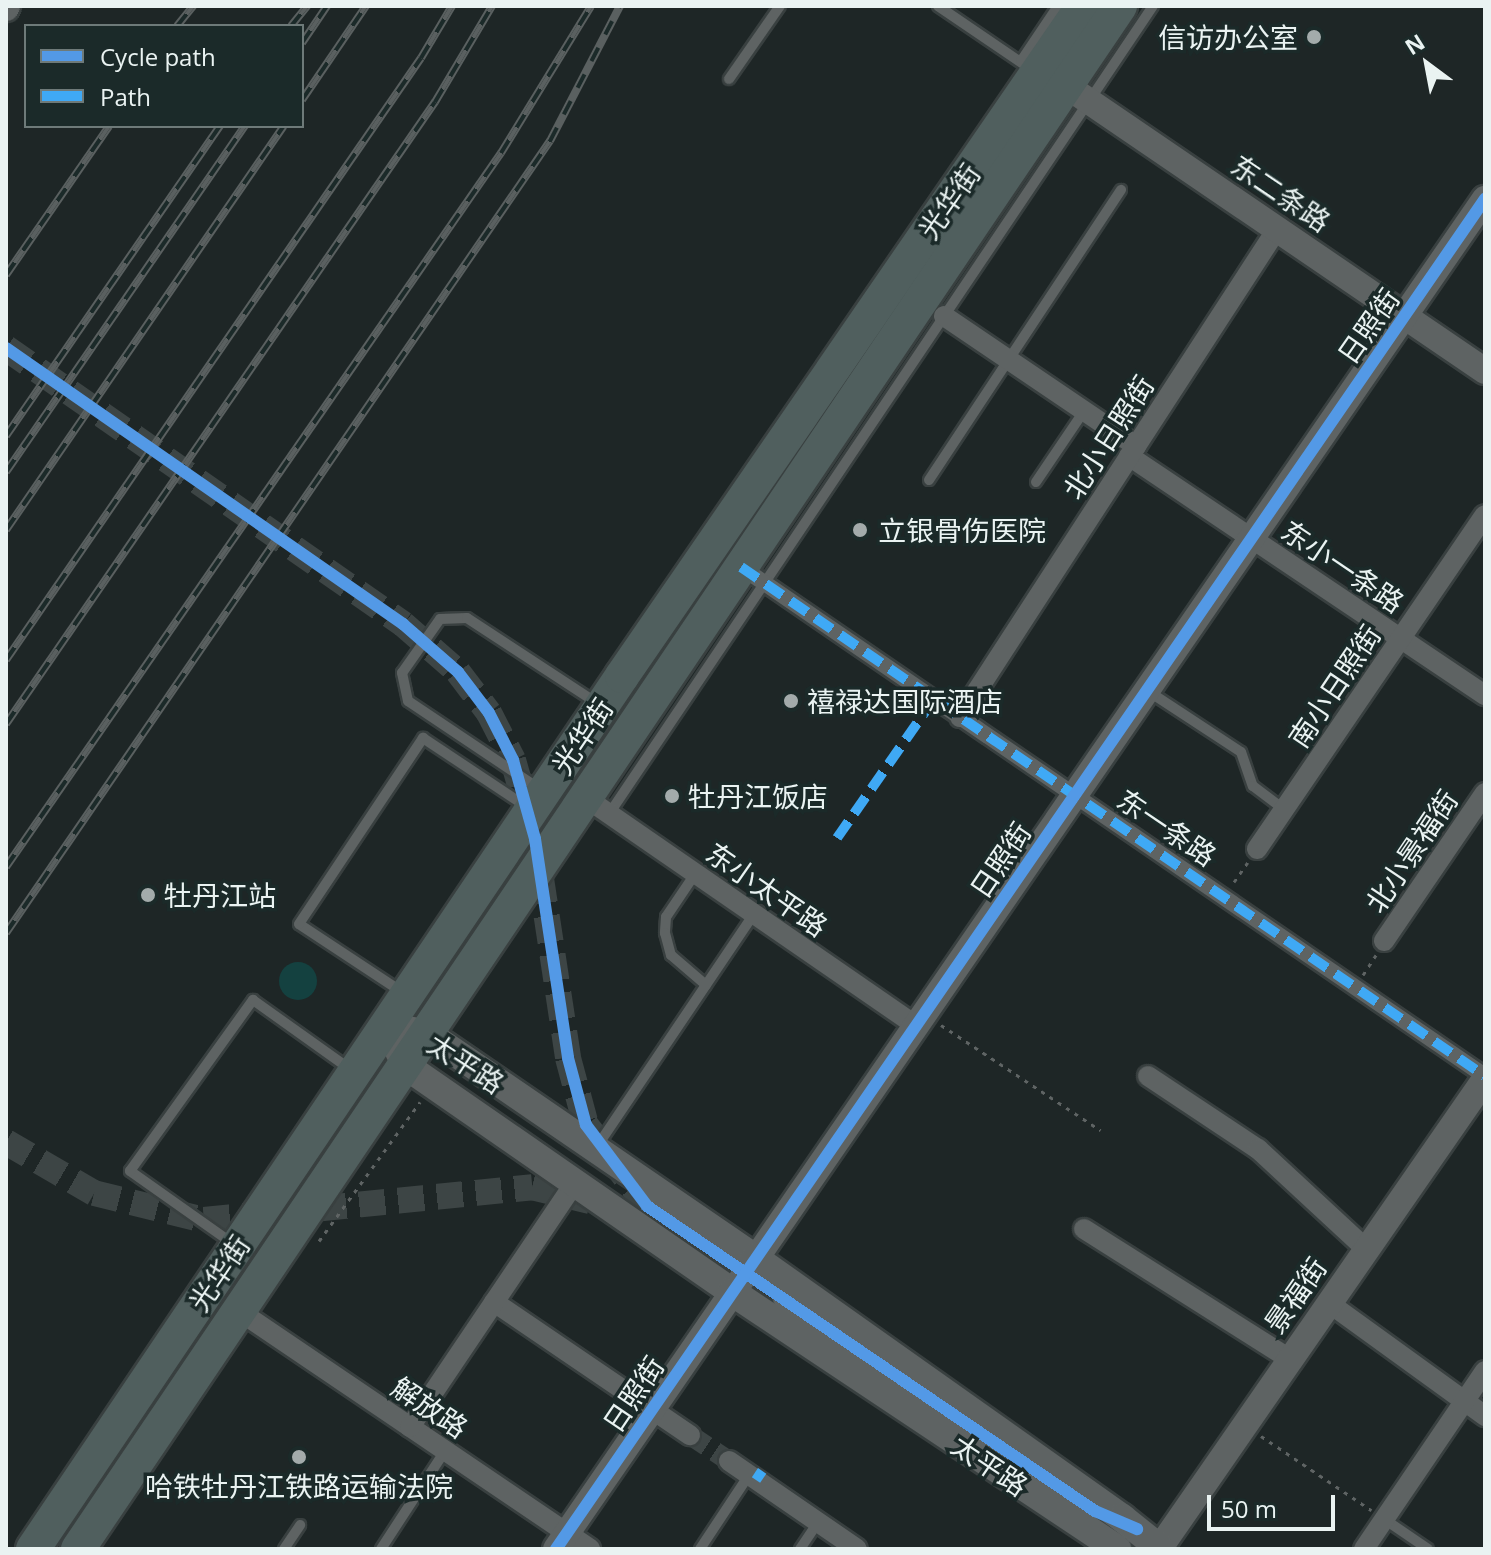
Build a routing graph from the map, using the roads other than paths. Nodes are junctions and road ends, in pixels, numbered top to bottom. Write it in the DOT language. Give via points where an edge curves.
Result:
graph roads {
  1 [pos="780,6"];
  2 [pos="938,6"];
  3 [pos="1058,6"];
  4 [pos="1083,6"];
  5 [pos="1120,6"];
  6 [pos="1153,6"];
  7 [pos="1051,78"];
  8 [pos="729,79"];
  9 [pos="1121,190"];
  10 [pos="1485,199"];
  11 [pos="1277,229"];
  12 [pos="944,316"];
  13 [pos="1404,316"];
  14 [pos="1009,360"];
  15 [pos="1485,371"];
  16 [pos="1084,411"];
  17 [pos="1132,451"];
  18 [pos="929,480"];
  19 [pos="1036,482"];
  20 [pos="1485,515"];
  21 [pos="1251,538"];
  22 [pos="753,575"];
  23 [pos="1401,639"];
  24 [pos="1147,690"];
  25 [pos="1485,695"];
  26 [pos="602,706"];
  27 [pos="960,717"];
  28 [pos="1485,793"];
  29 [pos="1074,794"];
  30 [pos="538,801"];
  31 [pos="598,806"];
  32 [pos="1284,809"];
  33 [pos="1257,849"];
  34 [pos="695,874"];
  35 [pos="754,914"];
  36 [pos="1384,941"];
  37 [pos="706,985"];
  38 [pos="408,996"];
  39 [pos="920,1020"];
  40 [pos="387,1026"];
  41 [pos="428,1034"];
  42 [pos="406,1066"];
  43 [pos="355,1073"];
  44 [pos="1148,1076"];
  45 [pos="1485,1078"];
  46 [pos="595,1150"];
  47 [pos="576,1181"];
  48 [pos="1084,1229"];
  49 [pos="237,1247"];
  50 [pos="1366,1249"];
  51 [pos="755,1258"];
  52 [pos="732,1292"];
  53 [pos="783,1301"];
  54 [pos="494,1302"];
  55 [pos="1329,1303"];
  56 [pos="239,1311"];
  57 [pos="1290,1359"];
  58 [pos="1485,1371"];
  59 [pos="1465,1401"];
  60 [pos="652,1410"];
  61 [pos="1485,1416"];
  62 [pos="410,1427"];
  63 [pos="690,1435"];
  64 [pos="445,1451"];
  65 [pos="729,1461"];
  66 [pos="749,1475"];
  67 [pos="1384,1519"];
  68 [pos="818,1522"];
  69 [pos="300,1525"];
  70 [pos="41,1536"];
  71 [pos="562,1541"];
  72 [pos="1124,1542"];
  73 [pos="79,1548"];
  74 [pos="284,1549"];
  75 [pos="381,1549"];
  76 [pos="590,1549"];
  77 [pos="700,1549"];
  78 [pos="800,1549"];
  79 [pos="857,1549"];
  80 [pos="1160,1549"];
  81 [pos="1364,1549"];
  82 [pos="1428,1549"];
  1 -- 8 [label="lane"];
  2 -- 7 [label="lane"];
  3 -- 7 [label="lane"];
  4 -- 7 [label="highway, 光华街"];
  5 -- 7 [label="highway, 光华街"];
  6 -- 7 [label="lane"];
  7 -- 11 [label="street, 东二条路"];
  7 -- 12 [label="lane"];
  7 -- 22 [label="highway, 光华街"];
  7 -- 26 [label="highway, 光华街"];
  9 -- 14 [label="lane"];
  10 -- 13 [label="street, 日照街"];
  11 -- 13 [label="street, 东二条路"];
  11 -- 17 [label="street, 北小日照街"];
  12 -- 14 [label="street, 东小一条路"];
  12 -- 22 [label="lane"];
  13 -- 15 [label="street, 东二条路"];
  13 -- 21 [label="street, 日照街"];
  14 -- 16 [label="street, 东小一条路"];
  14 -- 18 [label="lane"];
  16 -- 17 [label="street, 东小一条路"];
  16 -- 19 [label="lane"];
  17 -- 21 [label="street, 东小一条路"];
  17 -- 27 [label="street, 北小日照街"];
  20 -- 23 [label="street, 南小日照街"];
  21 -- 23 [label="street, 东小一条路"];
  21 -- 24 [label="street, 日照街"];
  22 -- 27 [label="street, 东一条路"];
  22 -- 31 [label="highway, 光华街"];
  23 -- 25 [label="street, 东小一条路"];
  23 -- 32 [label="street, 南小日照街"];
  24 -- 29 [label="street, 日照街"];
  24 -- 32 [label="lane" via="1241,752 1253,786"];
  26 -- 30 [label="highway, 光华街"];
  26 -- 30 [label="lane" via="467,618 440,619 402,673 408,701"];
  27 -- 29 [label="street, 东一条路"];
  28 -- 36 [label="street, 北小景福街"];
  29 -- 39 [label="street, 日照街"];
  29 -- 45 [label="street, 东一条路"];
  30 -- 38 [label="highway, 光华街"];
  30 -- 38 [label="lane" via="423,738 307,911 299,924"];
  31 -- 34 [label="street, 东小太平路"];
  31 -- 41 [label="highway, 光华街"];
  32 -- 33 [label="street, 南小日照街"];
  34 -- 35 [label="street, 东小太平路"];
  34 -- 37 [label="lane" via="666,917 665,933 671,955"];
  35 -- 37 [label="lane"];
  35 -- 39 [label="street, 东小太平路"];
  37 -- 46 [label="lane"];
  38 -- 40 [label="highway, 光华街"];
  39 -- 51 [label="street, 日照街"];
  40 -- 41 [label="main road, 太平路"];
  40 -- 42 [label="main road, 太平路"];
  40 -- 43 [label="highway, 光华街"];
  41 -- 42 [label="highway, 光华街"];
  41 -- 46 [label="main road, 太平路"];
  42 -- 47 [label="main road, 太平路"];
  42 -- 56 [label="highway, 光华街"];
  43 -- 49 [label="highway, 光华街"];
  43 -- 49 [label="lane" via="253,1000 130,1171"];
  44 -- 50 [label="street" via="1258,1149"];
  45 -- 50 [label="street, 景福街"];
  46 -- 51 [label="main road, 太平路"];
  47 -- 52 [label="main road, 太平路"];
  47 -- 54 [label="street"];
  48 -- 57 [label="street"];
  49 -- 70 [label="highway, 光华街"];
  50 -- 55 [label="street, 景福街"];
  51 -- 52 [label="street, 日照街"];
  51 -- 72 [label="main road, 太平路"];
  52 -- 60 [label="street, 日照街"];
  52 -- 72 [label="main road, 太平路"];
  53 -- 72 [label="street" via="1095,1511"];
  54 -- 60 [label="street"];
  54 -- 62 [label="street"];
  55 -- 57 [label="street, 景福街"];
  55 -- 59 [label="street"];
  56 -- 62 [label="street, 解放路"];
  56 -- 73 [label="highway, 光华街"];
  57 -- 80 [label="street, 景福街"];
  58 -- 59 [label="street"];
  59 -- 61 [label="street"];
  59 -- 67 [label="street"];
  60 -- 63 [label="street"];
  60 -- 71 [label="street, 日照街"];
  62 -- 64 [label="street, 解放路"];
  64 -- 71 [label="street, 解放路"];
  64 -- 75 [label="lane"];
  65 -- 66 [label="street"];
  66 -- 68 [label="street"];
  66 -- 77 [label="lane"];
  67 -- 81 [label="street"];
  67 -- 82 [label="lane"];
  68 -- 78 [label="lane"];
  68 -- 79 [label="street"];
  69 -- 74 [label="lane"];
  70 -- 73 [label="street"];
  71 -- 76 [label="street, 解放路"];
  72 -- 80 [label="main road, 太平路"];
}
